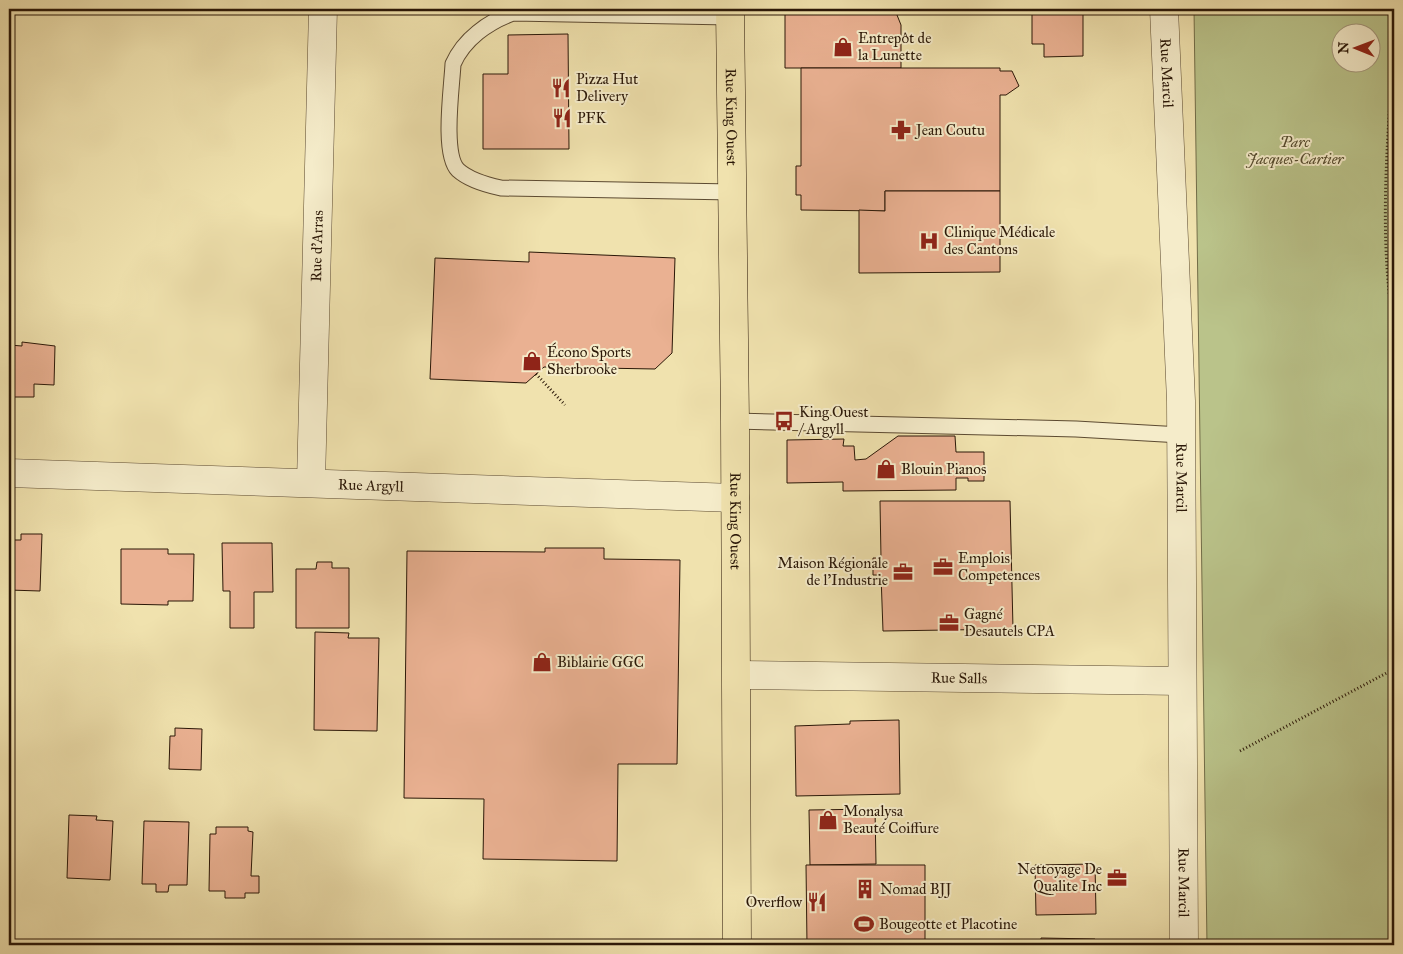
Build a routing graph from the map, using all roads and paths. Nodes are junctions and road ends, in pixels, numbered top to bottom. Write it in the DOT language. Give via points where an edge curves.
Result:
graph roads {
  1 [pos="323,9"];
  2 [pos="1164,9"];
  3 [pos="730,13"];
  4 [pos="1394,41"];
  5 [pos="733,192"];
  6 [pos="1394,328"];
  7 [pos="536,374"];
  8 [pos="564,405"];
  9 [pos="735,422"];
  10 [pos="1181,435"];
  11 [pos="9,473"];
  12 [pos="311,482"];
  13 [pos="735,498"];
  14 [pos="1394,669"];
  15 [pos="737,676"];
  16 [pos="1182,681"];
  17 [pos="1240,751"];
  18 [pos="737,945"];
  19 [pos="1184,945"];
  1 -- 12 [label="street, Rue d'Arras"];
  2 -- 10 [label="street, Rue Marcil"];
  3 -- 5 [label="main road, Rue King Ouest"];
  3 -- 5 [label="lane" via="513,13 488,23 459,52 453,64 449,144 458,170 485,185 501,188"];
  4 -- 6 [label="path" via="1384,206"];
  5 -- 9 [label="main road, Rue King Ouest"];
  7 -- 8 [label="path"];
  9 -- 10 [label="lane" via="1076,429"];
  9 -- 13 [label="main road, Rue King Ouest"];
  10 -- 16 [label="street, Rue Marcil"];
  11 -- 12 [label="street, Rue Argyll"];
  12 -- 13 [label="street, Rue Argyll"];
  13 -- 15 [label="main road, Rue King Ouest"];
  14 -- 17 [label="path"];
  15 -- 16 [label="street, Rue Salls"];
  15 -- 18 [label="main road, Rue King Ouest"];
  16 -- 19 [label="street, Rue Marcil"];
}
